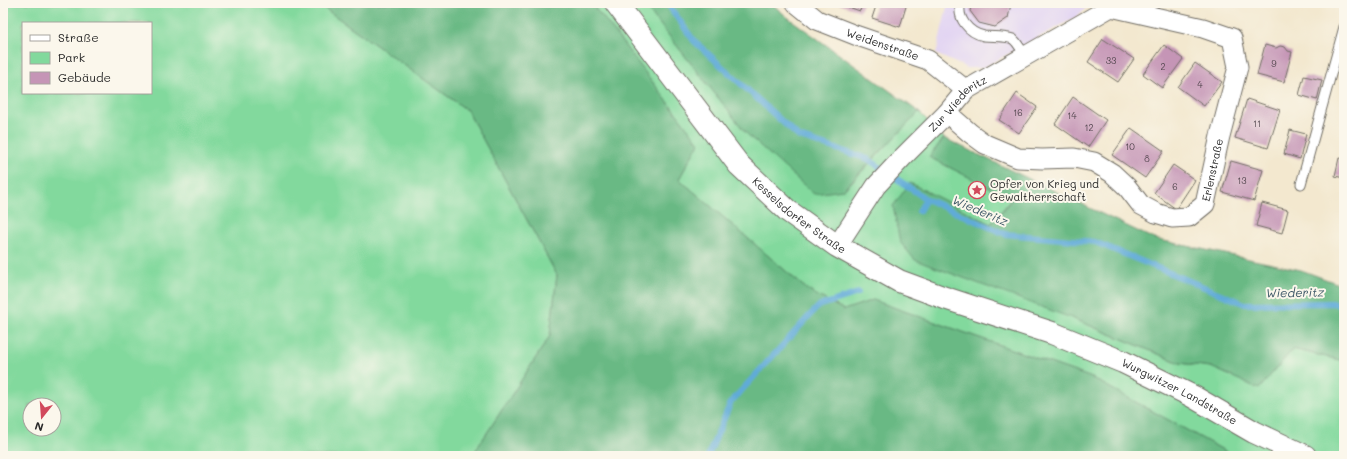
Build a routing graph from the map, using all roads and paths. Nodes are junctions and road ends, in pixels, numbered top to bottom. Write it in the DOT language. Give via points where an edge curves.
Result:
graph roads {
  1 [pos="616,3"];
  2 [pos="796,3"];
  3 [pos="960,3"];
  4 [pos="1112,5"];
  5 [pos="1344,27"];
  6 [pos="1026,56"];
  7 [pos="966,90"];
  8 [pos="947,113"];
  9 [pos="1301,184"];
  10 [pos="837,246"];
  11 [pos="1052,333"];
  12 [pos="1305,456"];
  1 -- 10 [label="main road, Kesselsdorfer Straße" via="739,165 788,211"];
  2 -- 7 [label="street, Weidenstraße" via="817,20 928,60"];
  3 -- 6 [label="lane" via="960,16 973,31 982,35 1013,39"];
  4 -- 6 [label="street, Zur Wiederitz"];
  4 -- 8 [label="street, Erlenstraße" via="1232,38 1238,67 1205,204 1189,217 1172,218 1156,213 1141,204 1128,187 1112,173 1094,162 1074,158 1018,158 985,144"];
  5 -- 9 [label="lane"];
  6 -- 7 [label="street, Zur Wiederitz"];
  7 -- 8 [label="street, Zur Wiederitz"];
  8 -- 10 [label="street, Zur Wiederitz" via="876,186"];
  10 -- 11 [label="main road, Kesselsdorfer Straße" via="899,281"];
  11 -- 12 [label="main road, Wurgwitzer Landstraße" via="1123,362 1192,396 1254,432"];
}
